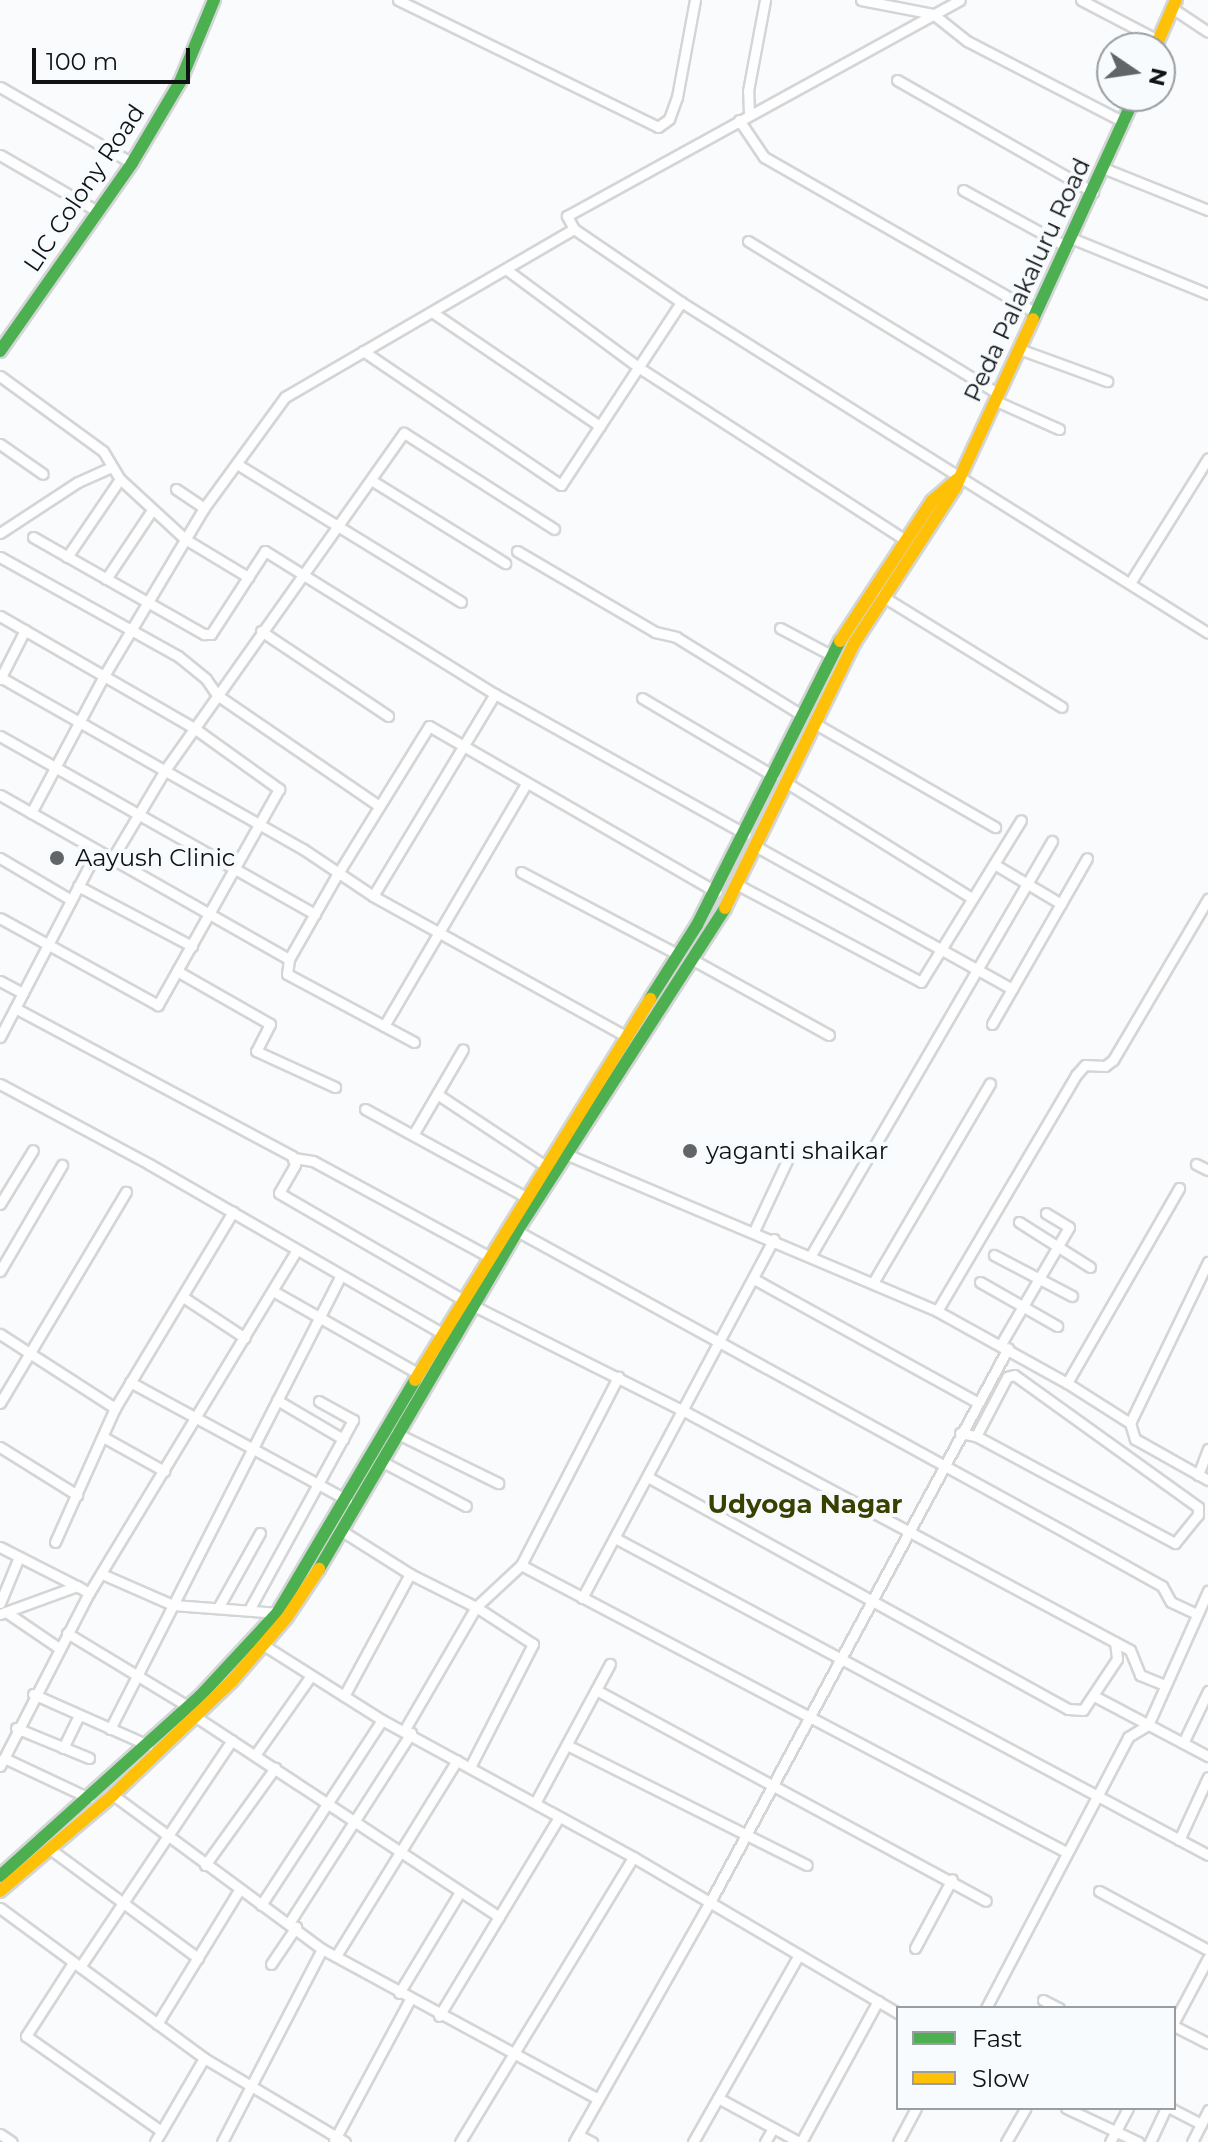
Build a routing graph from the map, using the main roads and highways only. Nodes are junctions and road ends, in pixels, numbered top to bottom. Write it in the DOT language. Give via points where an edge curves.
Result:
graph roads {
  1 [pos="214,0"];
  2 [pos="1174,4"];
  3 [pos="1162,32"];
  4 [pos="1128,112"];
  5 [pos="0,351"];
  6 [pos="957,477"];
  7 [pos="469,1303"];
  8 [pos="283,1615"];
  9 [pos="192,1712"];
  10 [pos="0,1876"];
  11 [pos="0,1891"];
  1 -- 5 [label="main road, LIC Colony Road" via="180,82 132,163"];
  2 -- 3 [label="main road"];
  4 -- 6 [label="main road, Peda Palakaluru Road"];
  6 -- 7 [label="main road, Peda Palakaluru Road" via="955,488 882,596 695,961"];
  6 -- 7 [label="main road" via="904,539 831,655 716,892 524,1196 488,1256"];
  7 -- 8 [label="main road" via="342,1531"];
  7 -- 8 [label="main road" via="419,1374"];
  8 -- 9 [label="main road"];
  8 -- 9 [label="main road" via="265,1646"];
  9 -- 10 [label="main road"];
  9 -- 11 [label="main road" via="113,1795"];
}
